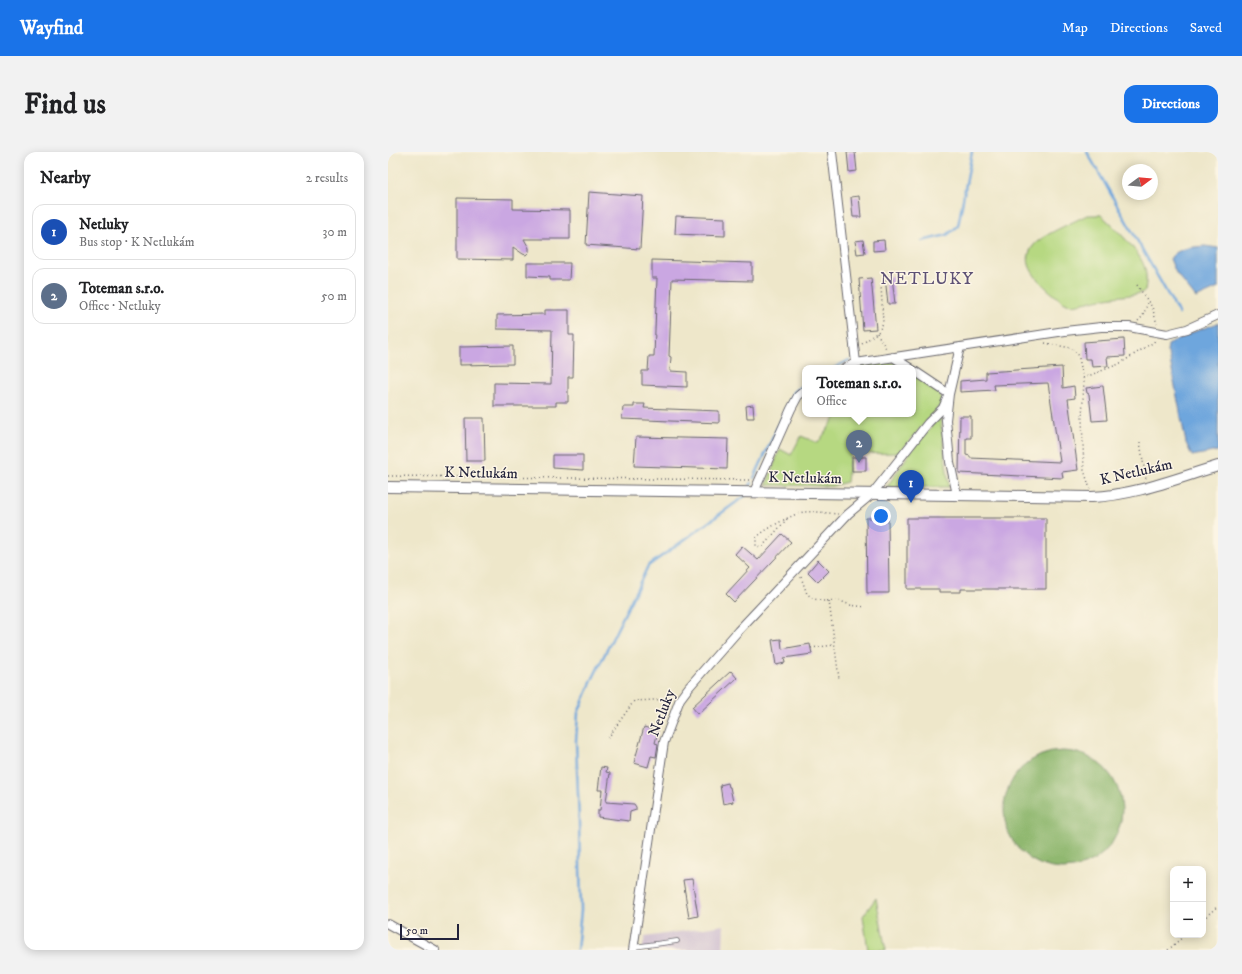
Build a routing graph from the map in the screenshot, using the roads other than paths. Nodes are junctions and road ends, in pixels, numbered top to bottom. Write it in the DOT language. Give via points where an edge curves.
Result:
graph roads {
  1 [pos="832,152"];
  2 [pos="1218,315"];
  3 [pos="960,348"];
  4 [pos="893,357"];
  5 [pos="856,363"];
  6 [pos="852,365"];
  7 [pos="905,365"];
  8 [pos="916,372"];
  9 [pos="802,393"];
  10 [pos="949,394"];
  11 [pos="1218,466"];
  12 [pos="388,487"];
  13 [pos="754,492"];
  14 [pos="872,494"];
  15 [pos="957,495"];
  16 [pos="388,924"];
  17 [pos="677,942"];
  18 [pos="633,949"];
  19 [pos="435,950"];
  1 -- 5 [label="street"];
  2 -- 3 [label="street" via="1187,329 1167,334 1133,328 1101,327"];
  3 -- 4 [label="street"];
  3 -- 10 [label="street, Netluky"];
  4 -- 5 [label="street"];
  4 -- 7 [label="street"];
  5 -- 6 [label="street"];
  8 -- 10 [label="street"];
  9 -- 13 [label="street" via="791,409"];
  10 -- 14 [label="street, Netluky" via="943,408 928,423"];
  10 -- 15 [label="street, Netluky" via="946,420 950,462"];
  11 -- 15 [label="street, K Netlukám" via="1121,494 1092,497"];
  12 -- 13 [label="street, K Netlukám"];
  13 -- 14 [label="street, K Netlukám"];
  14 -- 15 [label="street, K Netlukám"];
  14 -- 18 [label="street, Netluky" via="848,514 738,631 680,699 664,742"];
  16 -- 19 [label="street"];
  17 -- 18 [label="lane"];
}
